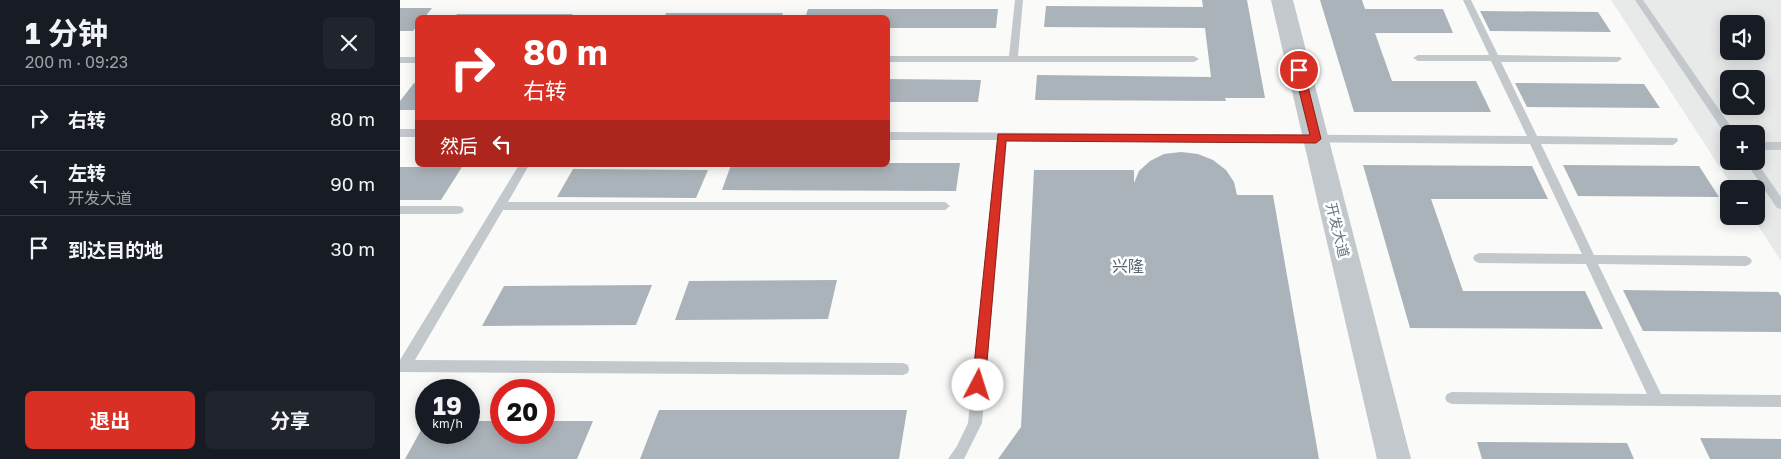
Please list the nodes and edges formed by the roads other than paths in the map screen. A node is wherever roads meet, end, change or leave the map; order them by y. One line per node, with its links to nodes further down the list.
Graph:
1 (1019, 0): 8 (lane)
2 (1282, 0): 18 (street, 开发大道)
3 (1467, 0): 6 (lane)
4 (1638, 0): 13 (lane)
5 (1418, 58): 6 (lane)
6 (1494, 58): 10 (lane); 19 (lane)
7 (890, 59): 8 (lane)
8 (1013, 59): 9 (lane)
9 (1194, 59)
10 (1617, 59)
11 (400, 60): 12 (lane)
12 (415, 60)
13 (1725, 125)
14 (400, 133): 15 (lane)
15 (415, 133)
16 (890, 136): 17 (lane)
17 (1002, 137): 18 (lane); 38 (lane)
18 (1316, 139): 19 (lane); 39 (street, 开发大道)
19 (1534, 140): 20 (lane); 31 (lane)
20 (1673, 141)
21 (1765, 146): 22 (lane)
22 (1781, 146)
23 (523, 167): 26 (lane)
24 (1756, 170): 25 (lane)
25 (1781, 205)
26 (499, 206): 27 (lane); 33 (lane)
27 (945, 206)
28 (400, 210): 29 (lane)
29 (458, 210)
30 (1479, 258): 31 (lane)
31 (1590, 260): 32 (lane); 36 (lane)
32 (1746, 261)
33 (402, 366): 34 (lane)
34 (902, 369)
35 (1452, 398): 36 (lane)
36 (1657, 400): 37 (lane)
37 (1781, 401)
38 (956, 459)
39 (1394, 459)

